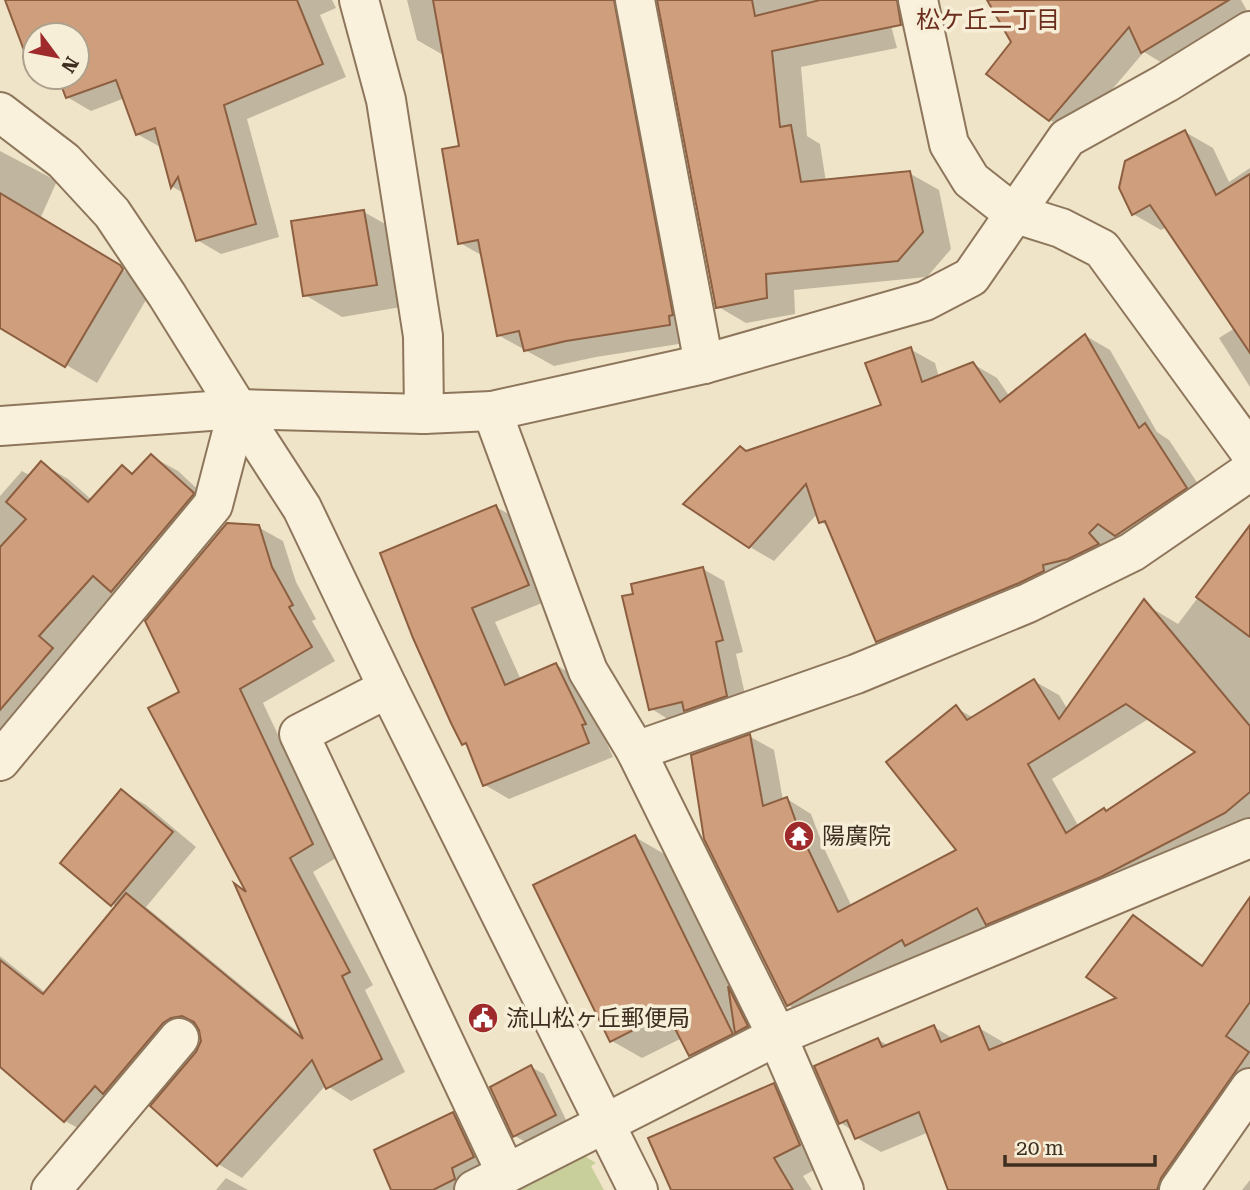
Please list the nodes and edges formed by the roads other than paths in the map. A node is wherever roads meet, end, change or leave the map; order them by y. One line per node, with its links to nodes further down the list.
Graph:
1 (359, 0): 10 (street)
2 (635, 0): 7 (street)
3 (918, 0): 6 (street)
4 (1250, 31): 6 (street)
5 (0, 112): 8 (street)
6 (1013, 213): 7 (street); 12 (street)
7 (704, 364): 9 (street)
8 (238, 409): 10 (street); 11 (street); 14 (street); 16 (street)
9 (492, 411): 10 (street); 15 (street)
10 (424, 414)
11 (0, 426)
12 (1250, 452)
13 (1250, 471): 15 (street)
14 (388, 688): 21 (street); 22 (street)
15 (636, 751): 18 (street)
16 (0, 761)
17 (1250, 838): 18 (street)
18 (777, 1036): 21 (street); 25 (street)
19 (179, 1038): 23 (street)
20 (1250, 1088): 26 (street)
21 (604, 1125): 22 (street); 24 (street)
22 (490, 1182)
23 (51, 1190)
24 (638, 1190)
25 (844, 1190)
26 (1180, 1190)

